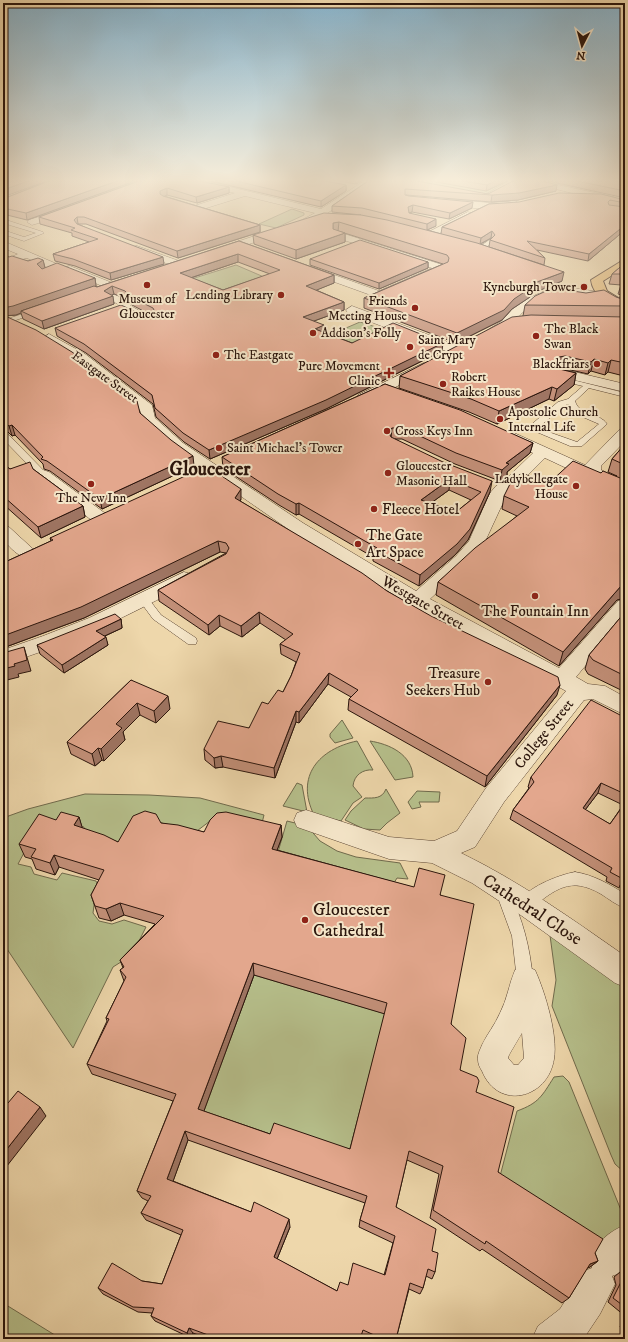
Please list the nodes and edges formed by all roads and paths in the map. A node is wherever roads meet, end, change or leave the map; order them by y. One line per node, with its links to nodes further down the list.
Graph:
1 (127, 244): 17 (street)
2 (239, 244): 9 (street); 12 (street)
3 (355, 244): 7 (street)
4 (365, 244): 15 (street)
5 (485, 244): 8 (lane)
6 (5, 246): 10 (street)
7 (346, 247)
8 (474, 248): 11 (street)
9 (255, 250)
10 (28, 254): 13 (street); 18 (street)
11 (495, 254)
12 (204, 255)
13 (11, 259)
14 (191, 260): 17 (street)
15 (310, 260)
16 (625, 262): 24 (main road)
17 (178, 264): 19 (street)
18 (53, 266): 20 (street); 23 (street)
19 (158, 270)
20 (42, 275)
21 (584, 279): 24 (street)
22 (124, 281): 23 (street)
23 (110, 286): 27 (street)
24 (600, 288): 25 (street); 28 (main road); 34 (street)
25 (619, 289)
26 (385, 297): 37 (street)
27 (124, 306): 30 (street); 32 (street)
28 (625, 307)
29 (40, 310): 31 (lane)
30 (109, 311)
31 (7, 320): 36 (street, Eastgate Street)
32 (149, 320)
33 (524, 322): 34 (street)
34 (507, 324): 37 (street)
35 (58, 329): 36 (street)
36 (36, 332): 50 (street, Eastgate Street)
37 (456, 350): 40 (street)
38 (562, 373): 39 (lane); 41 (street)
39 (588, 385): 43 (lane); 44 (lane)
40 (386, 387): 42 (street); 45 (street)
41 (625, 388)
42 (401, 394)
43 (625, 395)
44 (572, 401): 44 (lane)
45 (350, 404)
46 (493, 429): 49 (street)
47 (625, 432): 51 (street)
48 (3, 434): 52 (lane)
49 (543, 452): 51 (street); 56 (street)
50 (218, 463): 53 (street); 62 (street, Westgate Street)
51 (593, 471): 55 (street)
52 (43, 475): 57 (street)
53 (190, 476)
54 (483, 483): 56 (street)
55 (625, 488)
56 (499, 493): 62 (street)
57 (100, 519)
58 (3, 531): 59 (street)
59 (9, 562)
60 (199, 570): 61 (street)
61 (144, 600): 64 (lane); 65 (street)
62 (416, 601): 66 (street, Westgate Street)
63 (625, 605): 66 (street)
64 (192, 641)
65 (3, 656)
66 (562, 679): 67 (street, Westgate Street)
67 (584, 691): 68 (street, Westgate Street); 69 (street, College Street)
68 (625, 707)
69 (506, 781): 71 (street, Cathedral Close)
70 (306, 820): 71 (street, Cathedral Close)
71 (435, 852): 72 (street, Cathedral Close)
72 (480, 875): 74 (street, Cathedral Close); 76 (lane)
73 (625, 902): 74 (lane)
74 (525, 904): 75 (street, Cathedral Close)
75 (625, 973)
76 (525, 980)
77 (610, 1263): 78 (street)
78 (551, 1339)

